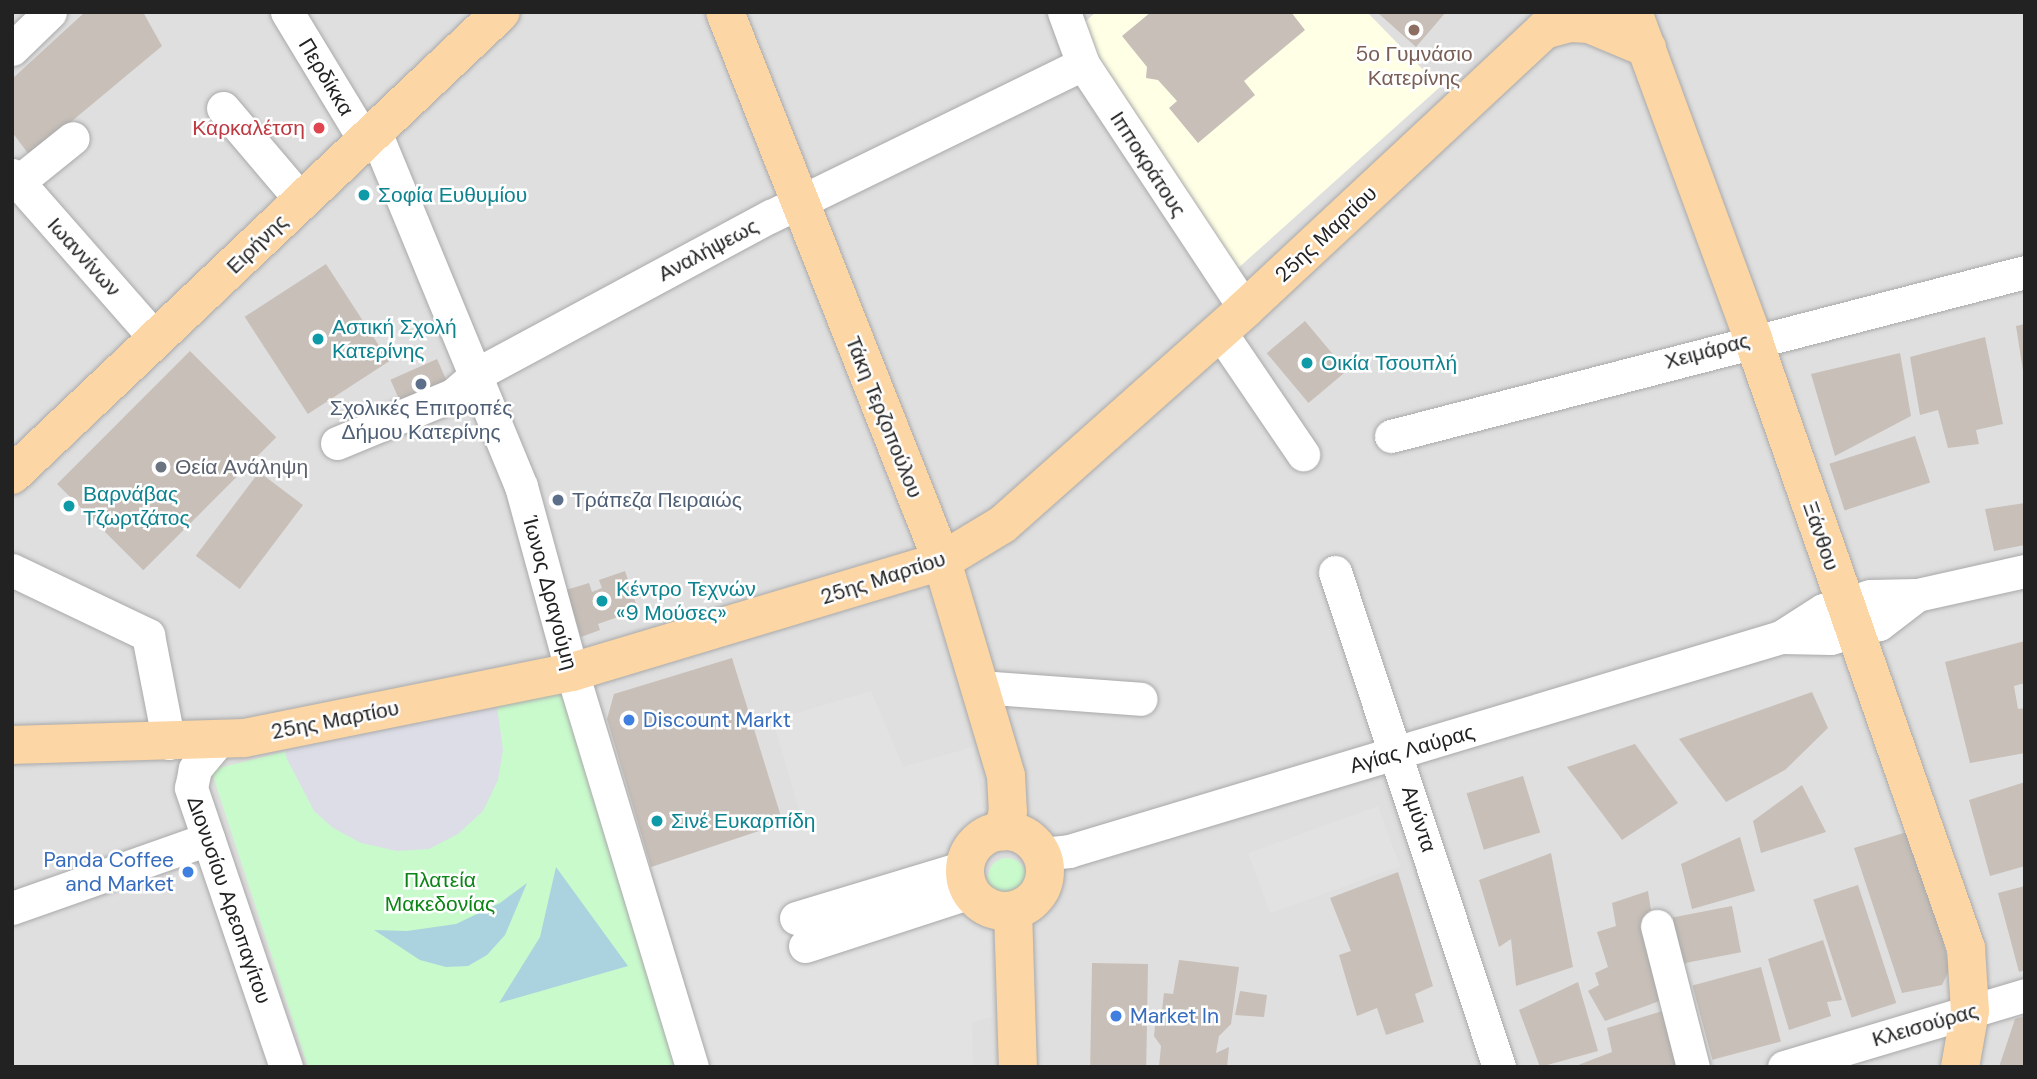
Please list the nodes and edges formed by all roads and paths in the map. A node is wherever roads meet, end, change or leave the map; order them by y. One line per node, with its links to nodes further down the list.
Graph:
1 (50, 12): 9 (street)
2 (287, 12): 12 (street, Περδίκκα)
3 (725, 12): 16 (main road, Τάκη Τερζοπούλου)
4 (1633, 12): 8 (main road, Ξάνθου)
5 (488, 17): 12 (main road, Ειρήνης)
6 (1074, 17): 10 (street, Ιπποκράτους)
7 (1554, 21): 8 (main road); 18 (main road, 25ης Μαρτίου)
8 (1647, 48): 20 (main road, Ξάνθου)
9 (12, 49)
10 (1083, 64): 16 (street, Αναλήψεως); 18 (street, Ιπποκράτους)
11 (223, 108): 15 (street)
12 (370, 136): 15 (main road, Ειρήνης); 21 (street, Ίωνος Δραγούμη)
13 (74, 138): 14 (street)
14 (15, 179): 19 (street, Ιωαννίνων)
15 (302, 201): 19 (main road, Ειρήνης)
16 (799, 204): 21 (street, Αναλήψεως); 26 (main road, Τάκη Τερζοπούλου)
17 (2025, 272): 20 (street, Χειμάρας)
18 (1233, 320): 24 (street); 26 (main road, 25ης Μαρτίου)
19 (156, 339): 25 (main road, Ειρήνης)
20 (1753, 339): 22 (street, Χειμάρας); 30 (main road, Ξάνθου)
21 (477, 374): 23 (street, Αναλήψεως); 31 (street, Ίωνος Δραγούμη)
22 (1391, 436)
23 (337, 443)
24 (1303, 454)
25 (12, 475)
26 (942, 561): 31 (main road, 25ης Μαρτίου); 32 (main road, Τάκη Τερζοπούλου)
27 (12, 570): 35 (street)
28 (2025, 571): 30 (street, Αγίας Λαύρας)
29 (1335, 572): 37 (street, Αμύντα)
30 (1850, 617): 37 (street, Αγίας Λαύρας); 47 (main road, Ξάνθου)
31 (572, 672): 34 (main road, 25ης Μαρτίου); 49 (street, Ίωνος Δραγούμη)
32 (979, 687): 33 (street); 38 (main road, Τάκη Τερζοπούλου)
33 (1141, 699)
34 (219, 740): 35 (main road, 25ης Μαρτίου); 39 (street, Διονυσίου Αρεοπαγίτου)
35 (169, 743): 36 (main road, 25ης Μαρτίου)
36 (12, 745)
37 (1397, 753): 40 (street, Αγίας Λαύρας); 51 (street, Αμύντα)
38 (1003, 831): 40 (main road); 41 (main road)
39 (208, 839): 42 (street); 48 (street, Διονυσίου Αρεοπαγίτου)
40 (1042, 854): 43 (main road)
41 (968, 880): 43 (main road); 45 (street)
42 (12, 908)
43 (1013, 911): 50 (main road)
44 (1657, 926): 52 (street)
45 (800, 932)
46 (2025, 995): 47 (street, Κλεισούρας)
47 (1970, 1012): 53 (street, Κλεισούρας); 54 (main road, Ξάνθου)
48 (286, 1067)
49 (692, 1067)
50 (1017, 1067)
51 (1499, 1067)
52 (1693, 1067)
53 (1784, 1067)
54 (1960, 1067)

